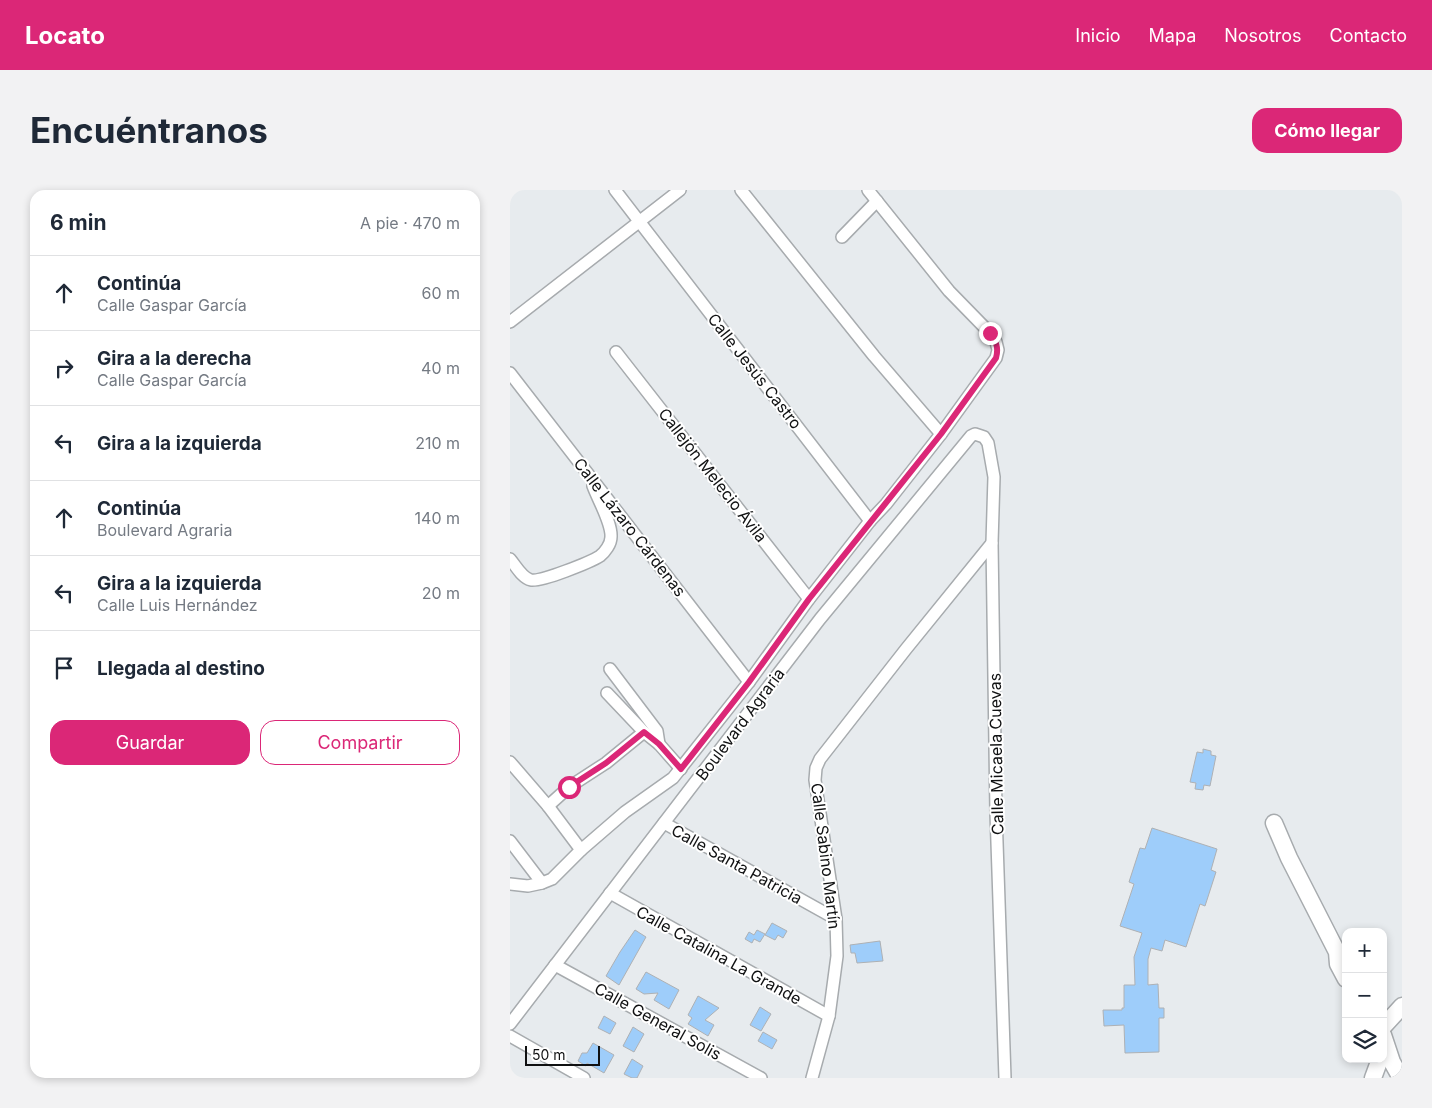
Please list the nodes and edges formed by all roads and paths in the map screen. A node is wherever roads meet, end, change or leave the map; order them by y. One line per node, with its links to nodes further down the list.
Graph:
1 (615, 190): 6 (street, Calle Jesús Castro)
2 (680, 190): 6 (street)
3 (742, 190): 11 (street)
4 (868, 190): 5 (street)
5 (878, 202): 7 (street); 11 (street)
6 (639, 222): 8 (street); 14 (street, Calle Jesús Castro)
7 (842, 237)
8 (510, 322)
9 (616, 352): 17 (street, Callejón Melecio Ávila)
10 (510, 373): 13 (street, Calle Lázaro Cárdenas)
11 (941, 434): 14 (street)
12 (979, 434): 15 (street, Calle Micaela Cuevas); 26 (street, Boulevard Agraria)
13 (586, 471): 16 (street); 19 (street, Calle Lázaro Cárdenas)
14 (870, 521): 17 (street)
15 (992, 543): 33 (street, Calle Sabino Martín); 45 (street, Calle Micaela Cuevas)
16 (510, 559)
17 (809, 599): 19 (street)
18 (610, 670): 22 (street)
19 (749, 682): 24 (street)
20 (607, 693): 21 (street)
21 (644, 732): 22 (street); 25 (street)
22 (659, 744): 24 (street)
23 (510, 762): 25 (street)
24 (681, 769): 29 (street)
25 (548, 806): 29 (street)
26 (664, 823): 32 (street, Boulevard Agraria); 33 (street, Calle Santa Patricia)
27 (1274, 823): 34 (street)
28 (510, 841): 30 (street)
29 (580, 850): 30 (street)
30 (542, 883): 31 (street)
31 (510, 884)
32 (610, 894): 35 (street, Boulevard Agraria); 38 (street, Calle Catalina La Grande)
33 (836, 919): 38 (street, Calle Sabino Martín)
34 (1341, 956): 36 (street)
35 (555, 965): 40 (street, Boulevard Agraria); 43 (street, Calle General Solis)
36 (1343, 973)
37 (1402, 1006): 39 (street)
38 (829, 1016): 44 (street, Calle Sabino Martín)
39 (1387, 1023)
40 (510, 1024)
41 (510, 1036): 42 (street)
42 (584, 1078)
43 (760, 1078)
44 (812, 1078)
45 (1005, 1078)

